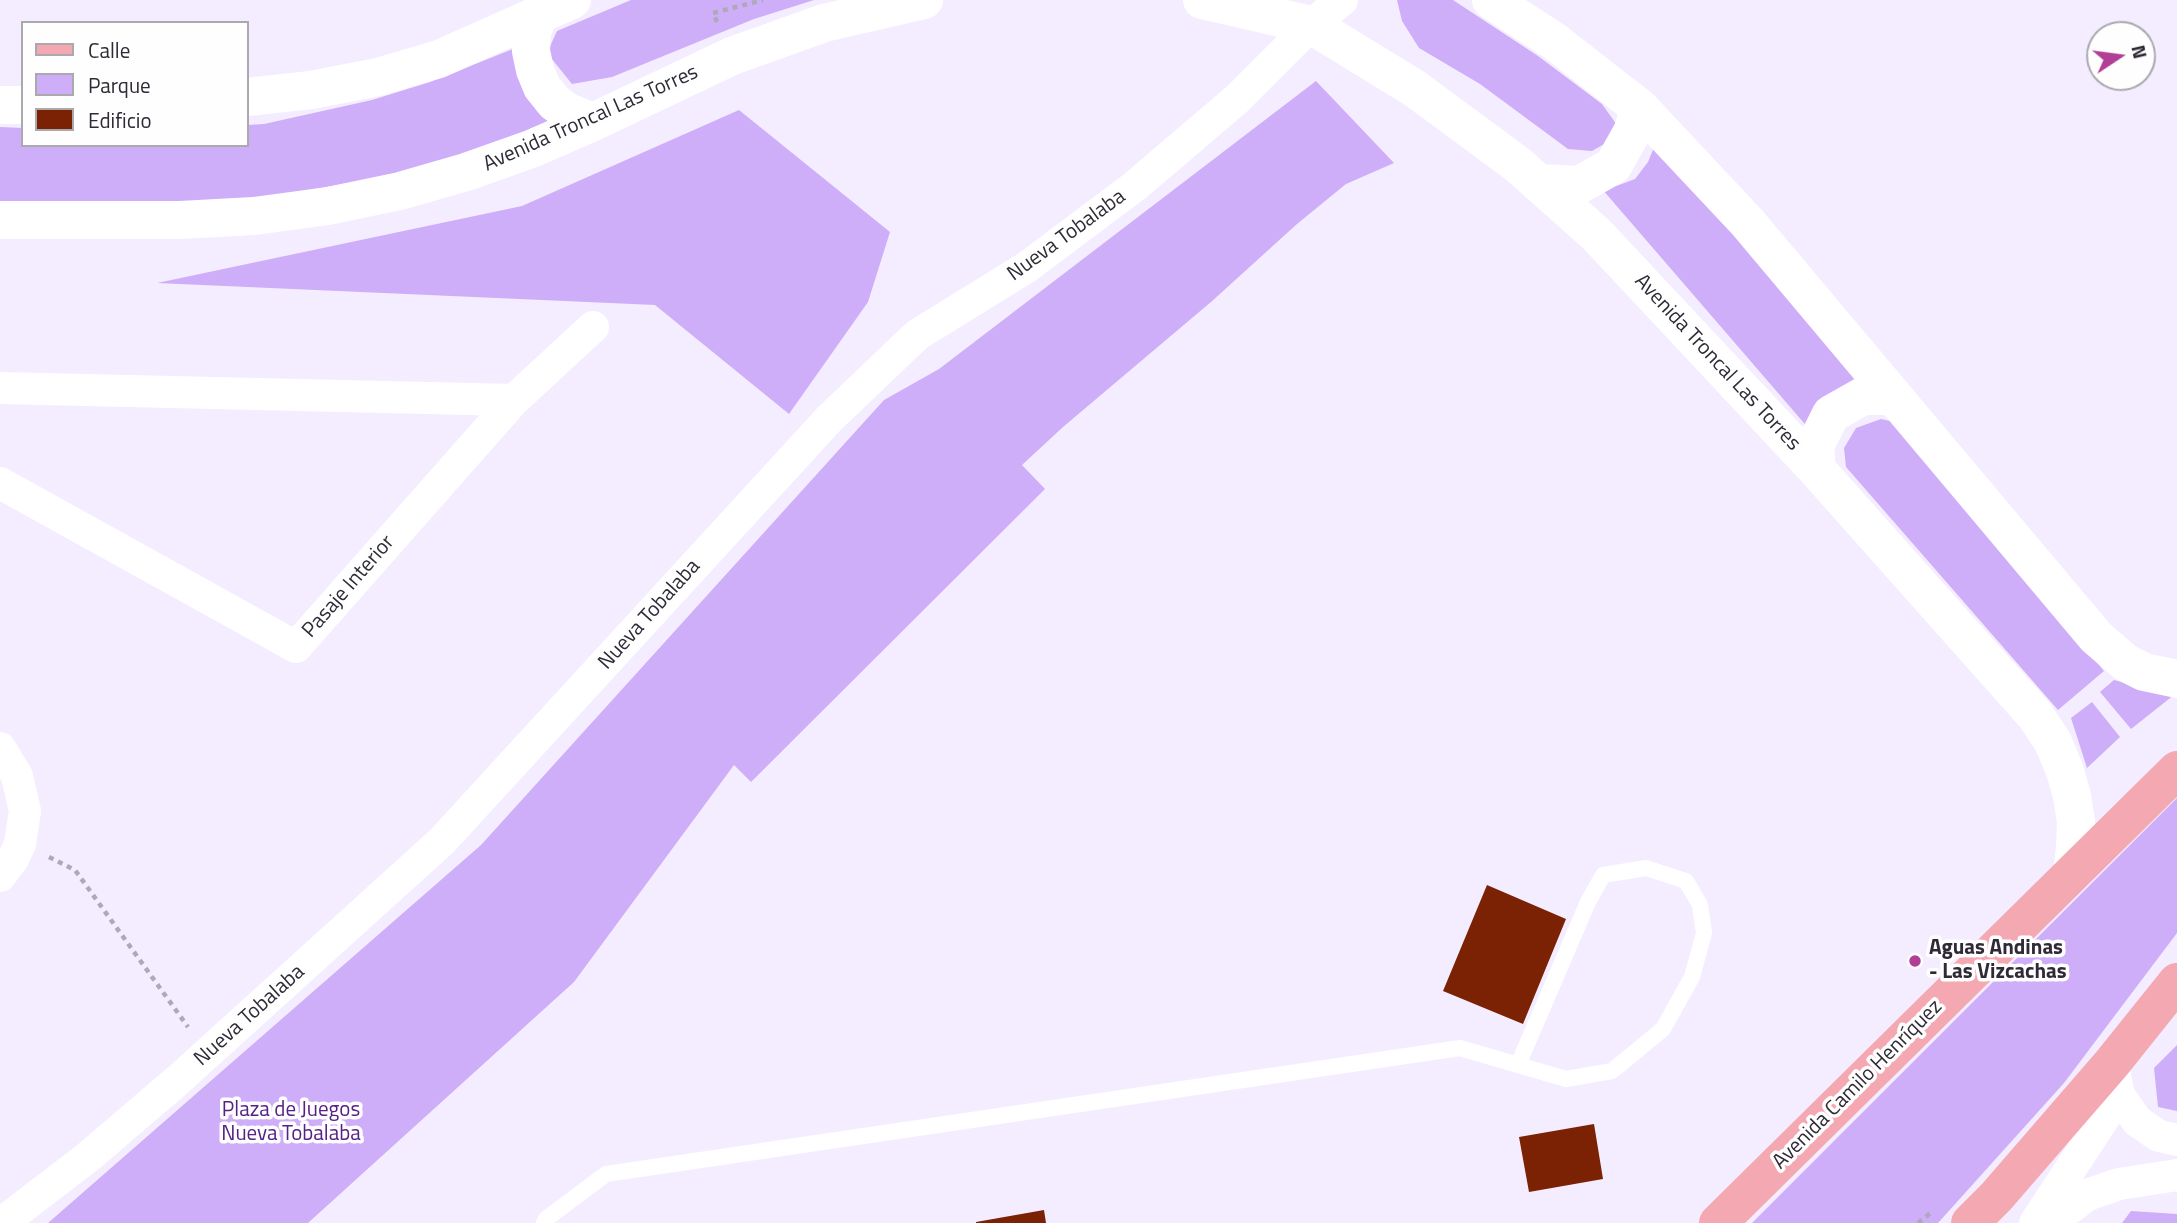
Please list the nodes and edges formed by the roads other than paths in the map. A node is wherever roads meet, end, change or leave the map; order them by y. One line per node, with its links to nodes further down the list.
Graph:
1 (924, 0): 11 (street, Avenida Troncal Las Torres)
2 (1202, 0): 6 (street, Avenida Troncal Las Torres)
3 (1342, 0): 6 (street, Nueva Tobalaba)
4 (1491, 0): 10 (street)
5 (555, 7): 7 (street); 11 (street)
6 (1311, 24): 12 (street, Avenida Troncal Las Torres); 30 (street, Nueva Tobalaba)
7 (248, 97)
8 (0, 105): 9 (street)
9 (21, 105)
10 (1640, 108): 12 (street); 16 (street)
11 (593, 122): 13 (street, Avenida Troncal Las Torres)
12 (1540, 183): 18 (street, Avenida Troncal Las Torres)
13 (0, 220)
14 (593, 327): 17 (street, Pasaje Interior)
15 (0, 388): 17 (street)
16 (1893, 397): 18 (street); 20 (street)
17 (514, 400): 19 (street, Pasaje Interior)
18 (1816, 470): 23 (street, Avenida Troncal Las Torres)
19 (0, 483)
20 (2177, 680)
21 (0, 748): 24 (street)
22 (2177, 770): 23 (main road, Avenida Camilo Henríquez)
23 (2072, 874): 32 (main road, Avenida Camilo Henríquez)
24 (0, 876)
25 (2177, 982): 27 (main road)
26 (1518, 1065): 26 (lane); 31 (lane)
27 (2116, 1079): 28 (street); 33 (main road); 34 (street)
28 (2177, 1140)
29 (2177, 1175): 35 (street)
30 (2, 1223)
31 (544, 1223)
32 (1717, 1223)
33 (1970, 1223)
34 (2035, 1223)
35 (2051, 1223)

